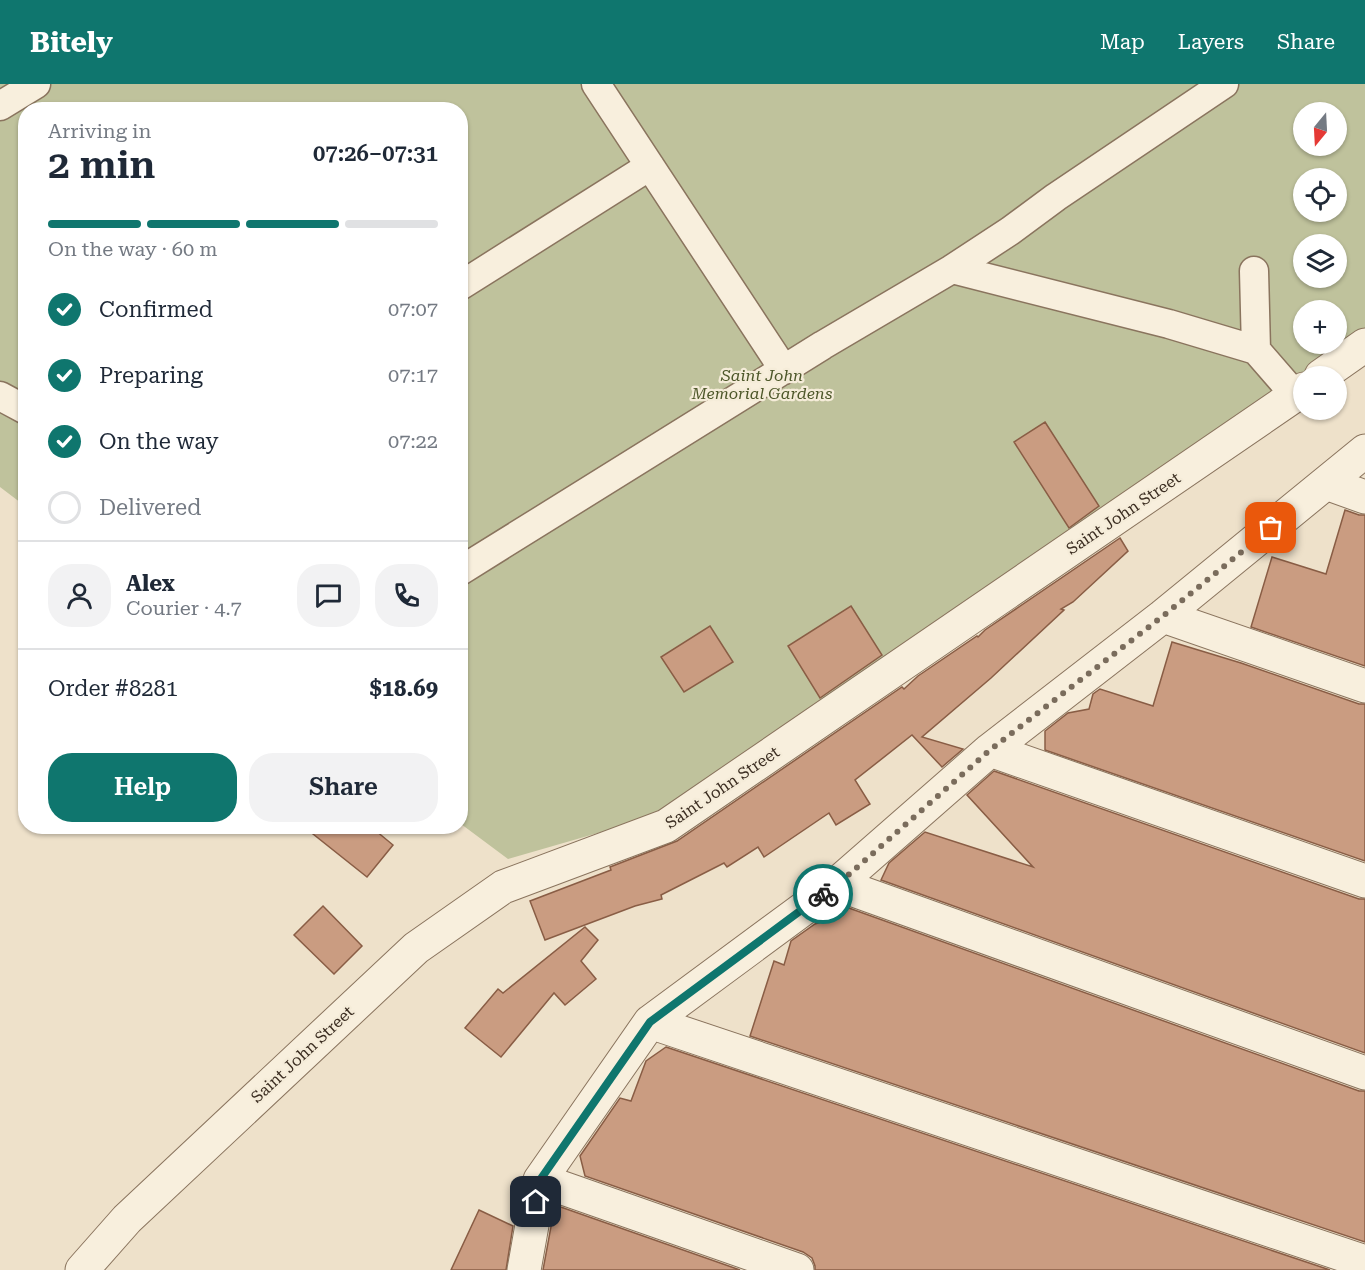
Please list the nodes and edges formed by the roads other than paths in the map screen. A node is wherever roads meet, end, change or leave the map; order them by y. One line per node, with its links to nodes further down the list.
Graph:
1 (36, 84): 4 (lane)
2 (596, 84): 5 (lane)
3 (1224, 84): 6 (lane)
4 (0, 106)
5 (650, 166): 8 (lane); 12 (lane)
6 (952, 269): 10 (lane); 12 (lane)
7 (1254, 271): 10 (lane)
8 (468, 281)
9 (1365, 345): 11 (street)
10 (1256, 350): 13 (lane)
11 (1335, 366)
12 (784, 370): 20 (lane)
13 (1293, 386)
14 (0, 396): 16 (lane)
15 (1293, 396): 30 (street, Saint John Street)
16 (18, 406)
17 (1365, 451): 18 (street)
18 (1326, 483): 19 (street); 21 (street)
19 (1365, 497)
20 (468, 566)
21 (1163, 616): 22 (street); 23 (street)
22 (1365, 686)
23 (990, 750): 24 (street); 25 (street)
24 (1365, 881)
25 (837, 885): 26 (street); 27 (street)
26 (650, 1022): 28 (street); 29 (street)
27 (1365, 1073)
28 (540, 1180): 31 (street); 32 (street)
29 (1365, 1262)
30 (82, 1270)
31 (524, 1270)
32 (797, 1270)

